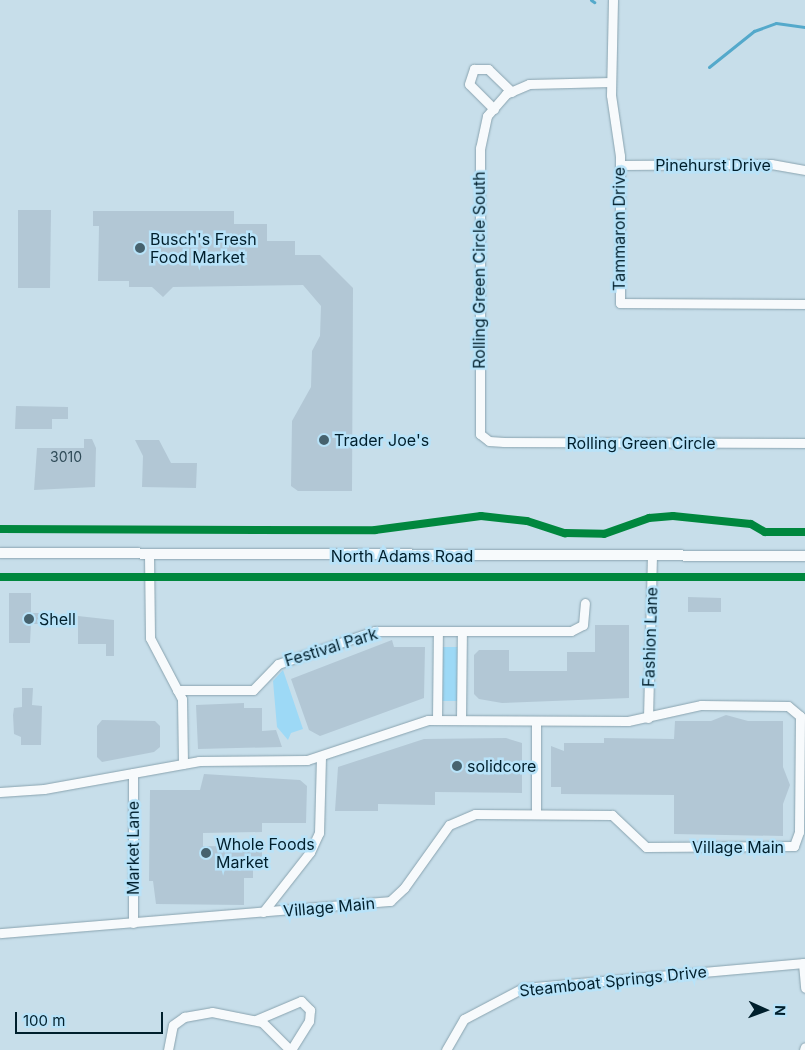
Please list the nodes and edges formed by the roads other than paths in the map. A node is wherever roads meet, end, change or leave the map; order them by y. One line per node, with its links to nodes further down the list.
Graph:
1 (613, 0): 2 (street, Tammaron Drive)
2 (611, 82): 3 (street, Rolling Green Circle South); 5 (street, Tammaron Drive)
3 (512, 92): 4 (street, Rolling Green Circle South); 4 (street)
4 (494, 109): 8 (street, Rolling Green Circle South)
5 (620, 165): 6 (street, Pinehurst Drive); 7 (street, Tammaron Drive)
6 (805, 170)
7 (805, 304)
8 (480, 434): 9 (street, Rolling Green Circle)
9 (805, 443)
10 (0, 553): 11 (street, North Adams Road)
11 (149, 555): 12 (street, North Adams Road); 17 (street)
12 (652, 556): 13 (street, North Adams Road); 18 (street, Fashion Lane)
13 (805, 556)
14 (585, 603): 16 (street, Festival Park)
15 (438, 631): 16 (street, Festival Park); 17 (street, Festival Park); 19 (street)
16 (462, 631): 20 (street)
17 (177, 690): 23 (street)
18 (648, 718): 21 (street, Village Main); 26 (street, Village Main)
19 (437, 720): 20 (street, Village Main); 22 (street, Village Main)
20 (461, 720): 21 (street, Village Main)
21 (536, 721): 26 (street)
22 (321, 756): 23 (street, Village Main); 27 (street)
23 (183, 764): 24 (street, Village Main)
24 (133, 773): 25 (street, Village Main); 28 (street, Market Lane)
25 (0, 792)
26 (536, 814): 27 (street, Village Main)
27 (263, 912): 28 (street, Village Main)
28 (133, 923): 29 (street, Village Main)
29 (0, 934)
30 (804, 963): 31 (street); 35 (street, Steamboat Springs Drive)
31 (805, 988)
32 (256, 1020): 33 (street); 34 (street); 34 (street)
33 (168, 1050)
34 (291, 1050)
35 (446, 1050)

